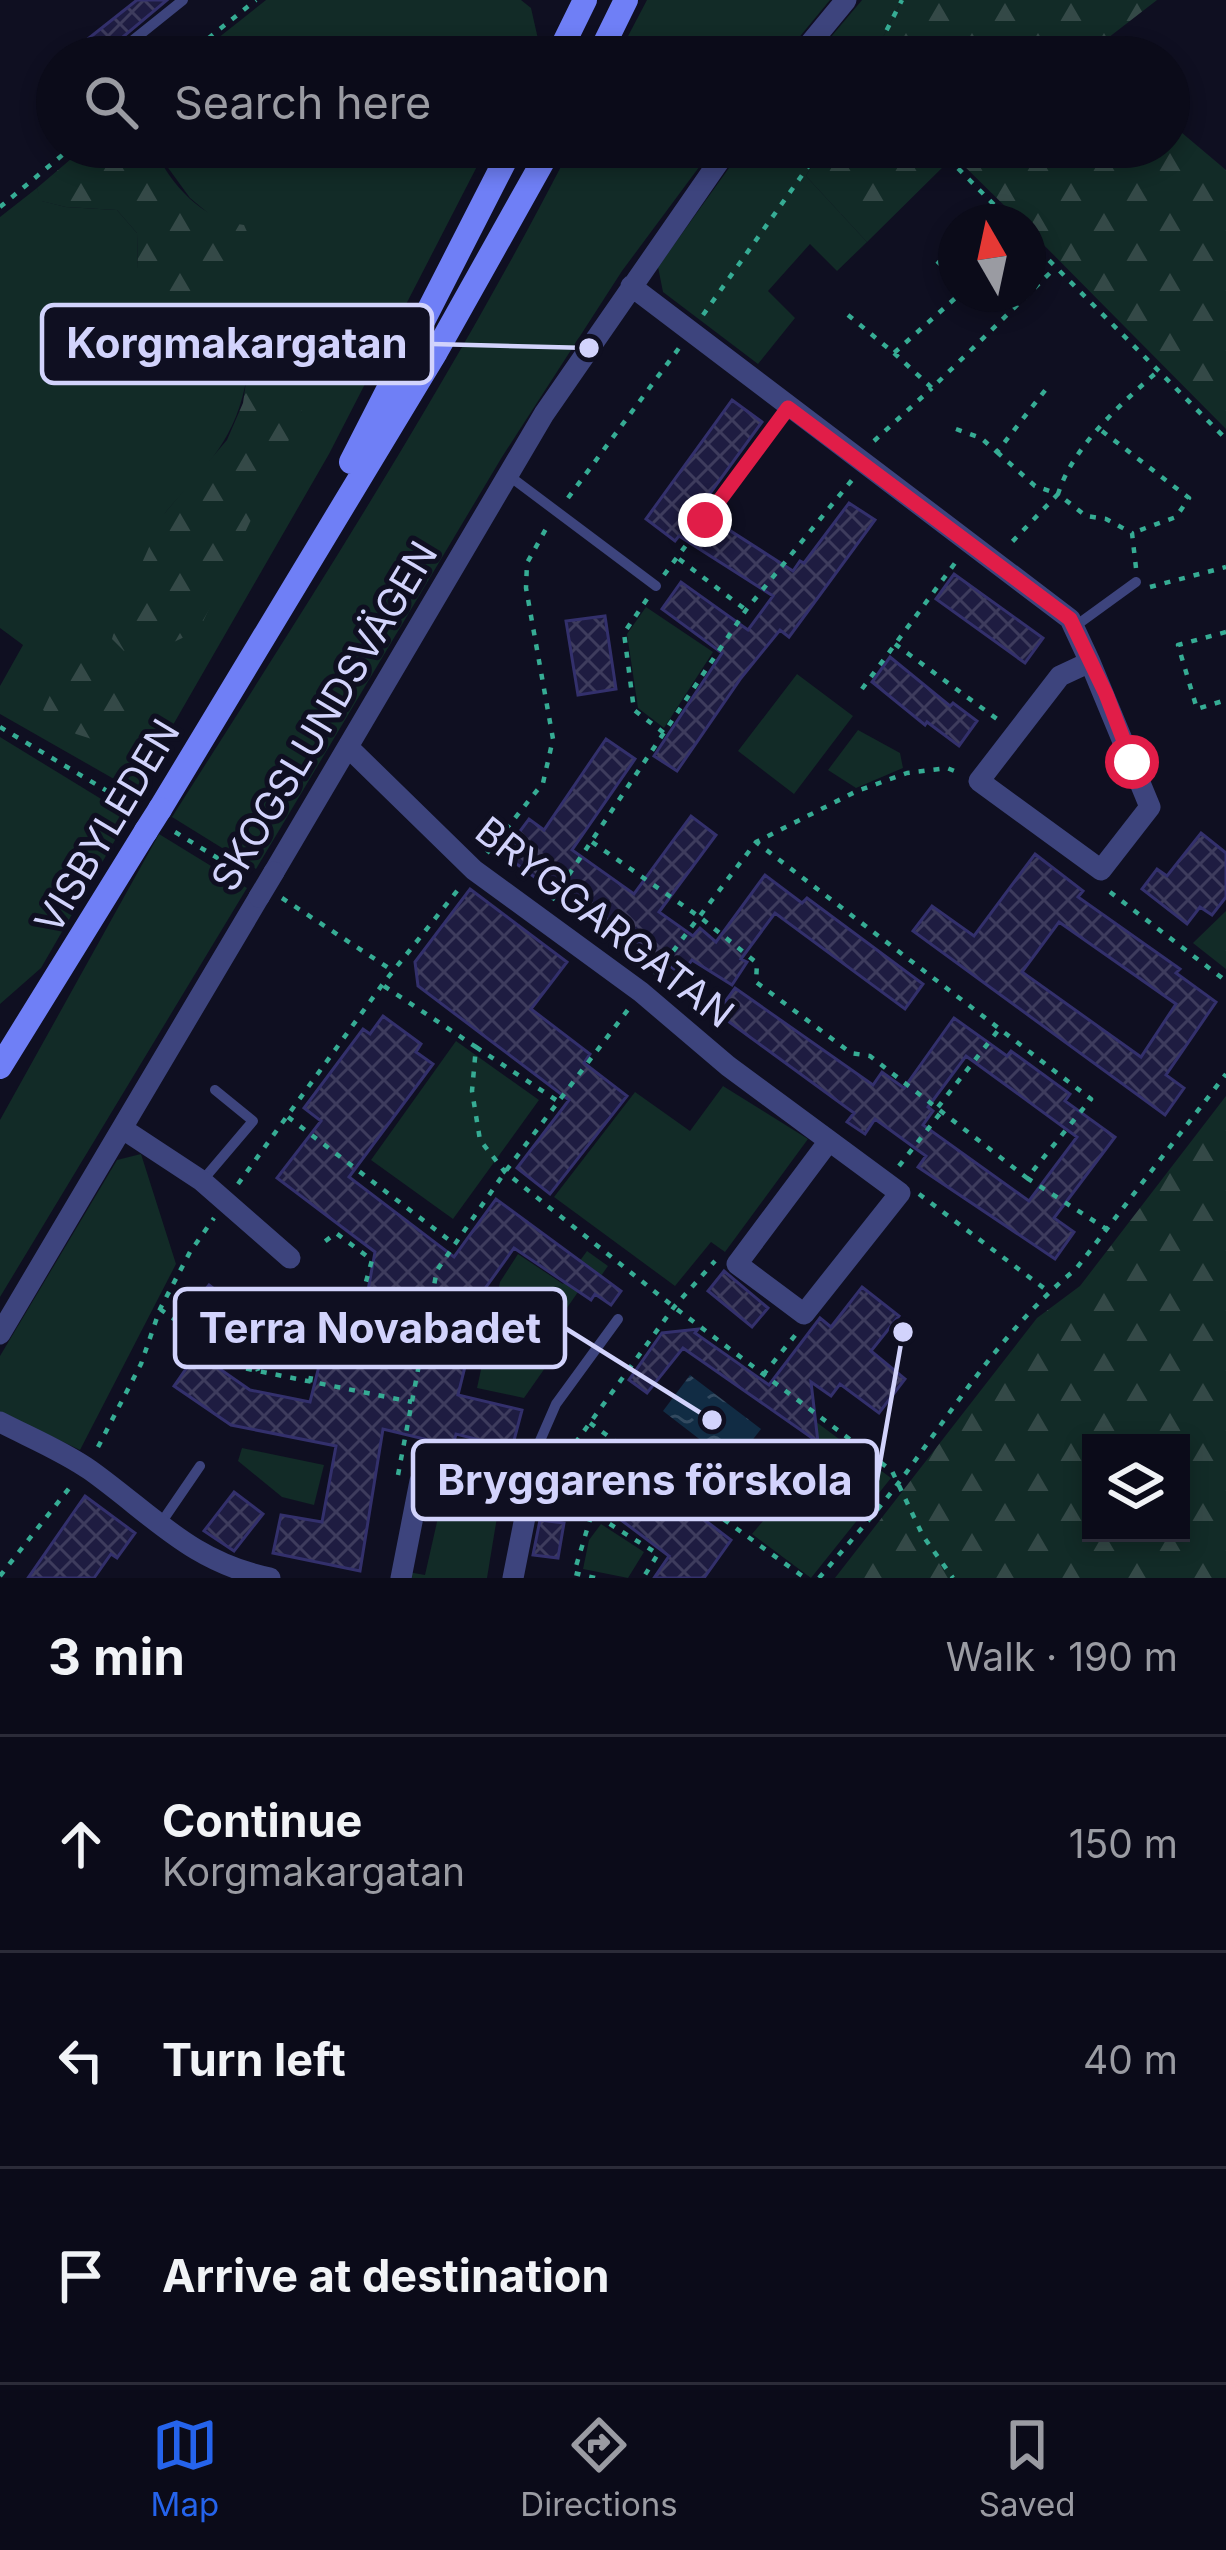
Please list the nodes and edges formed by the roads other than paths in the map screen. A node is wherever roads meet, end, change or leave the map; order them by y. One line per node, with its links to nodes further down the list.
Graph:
1 (183, 0): 5 (lane)
2 (846, 0): 7 (street)
3 (582, 1): 4 (street); 6 (main road)
4 (621, 10)
5 (138, 36)
6 (566, 36)
7 (816, 36)
8 (501, 168): 15 (main road, VISBYLEDEN)
9 (539, 168): 15 (main road, VISBYLEDEN)
10 (714, 168): 11 (street, SKOGSLUNDSVÄGEN)
11 (631, 286): 12 (street, SKOGSLUNDSVÄGEN); 16 (street)
12 (508, 475): 14 (lane); 18 (street, SKOGSLUNDSVÄGEN)
13 (1136, 581): 16 (lane)
14 (656, 586)
15 (271, 620): 19 (main road, VISBYLEDEN)
16 (1074, 627): 17 (street)
17 (1090, 662): 17 (street)
18 (348, 747): 21 (street, SKOGSLUNDSVÄGEN); 22 (street, BRYGGARGATAN)
19 (0, 1067)
20 (215, 1090): 23 (lane)
21 (123, 1129): 23 (street); 26 (street, SKOGSLUNDSVÄGEN)
22 (830, 1141): 22 (street, BRYGGARGATAN)
23 (202, 1181): 24 (street)
24 (290, 1258)
25 (618, 1318): 29 (lane)
26 (0, 1334)
27 (0, 1422): 30 (street)
28 (200, 1466): 30 (lane)
29 (522, 1482): 32 (street); 33 (street)
30 (160, 1524): 31 (street)
31 (270, 1578)
32 (401, 1578)
33 (513, 1578)

